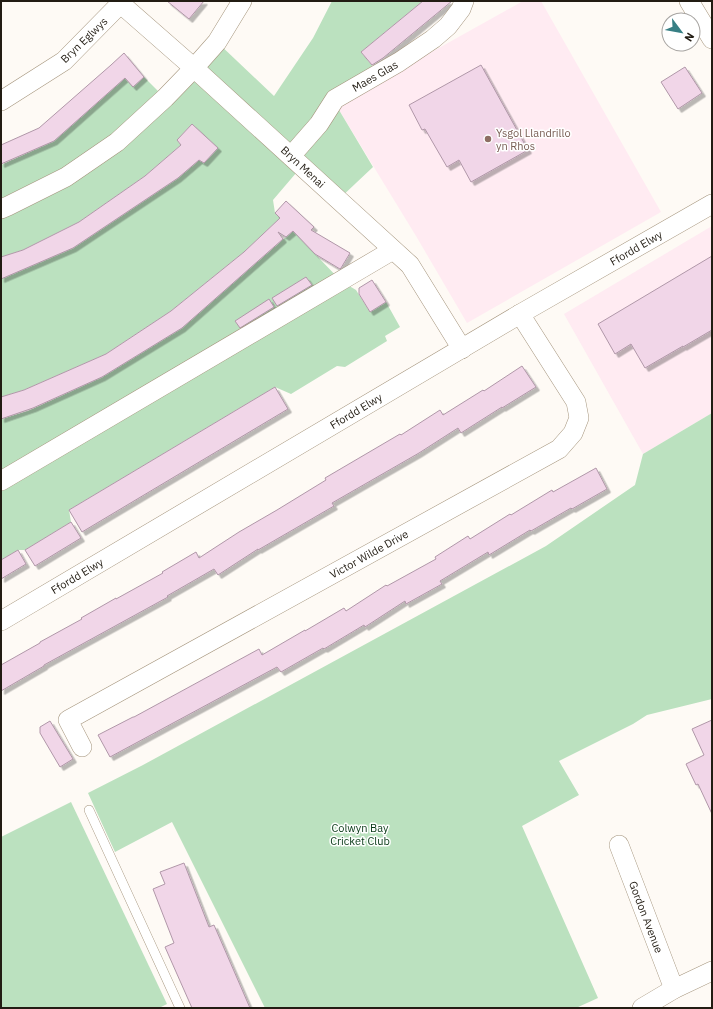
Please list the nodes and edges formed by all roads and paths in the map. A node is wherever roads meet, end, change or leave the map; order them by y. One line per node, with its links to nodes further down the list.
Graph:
1 (242, 1): 6 (street)
2 (464, 1): 8 (street, Maes Glas)
3 (689, 1): 5 (street)
4 (122, 2): 6 (street, Bryn Menai); 7 (street, Bryn Eglwys)
5 (712, 39)
6 (194, 68): 8 (street, Bryn Menai); 10 (street)
7 (1, 101)
8 (291, 156): 11 (street, Bryn Menai)
9 (712, 204): 12 (street, Ffordd Elwy)
10 (1, 209)
11 (393, 250): 13 (street, Bryn Menai); 14 (street)
12 (520, 314): 13 (street, Ffordd Elwy); 16 (street, Victor Wilde Drive)
13 (462, 349): 15 (street, Ffordd Elwy)
14 (1, 481)
15 (1, 620)
16 (82, 747)
17 (89, 810): 21 (lane)
18 (619, 845): 20 (street, Gordon Avenue)
19 (712, 971): 20 (street)
20 (674, 989): 22 (street)
21 (180, 1008)
22 (642, 1008)

